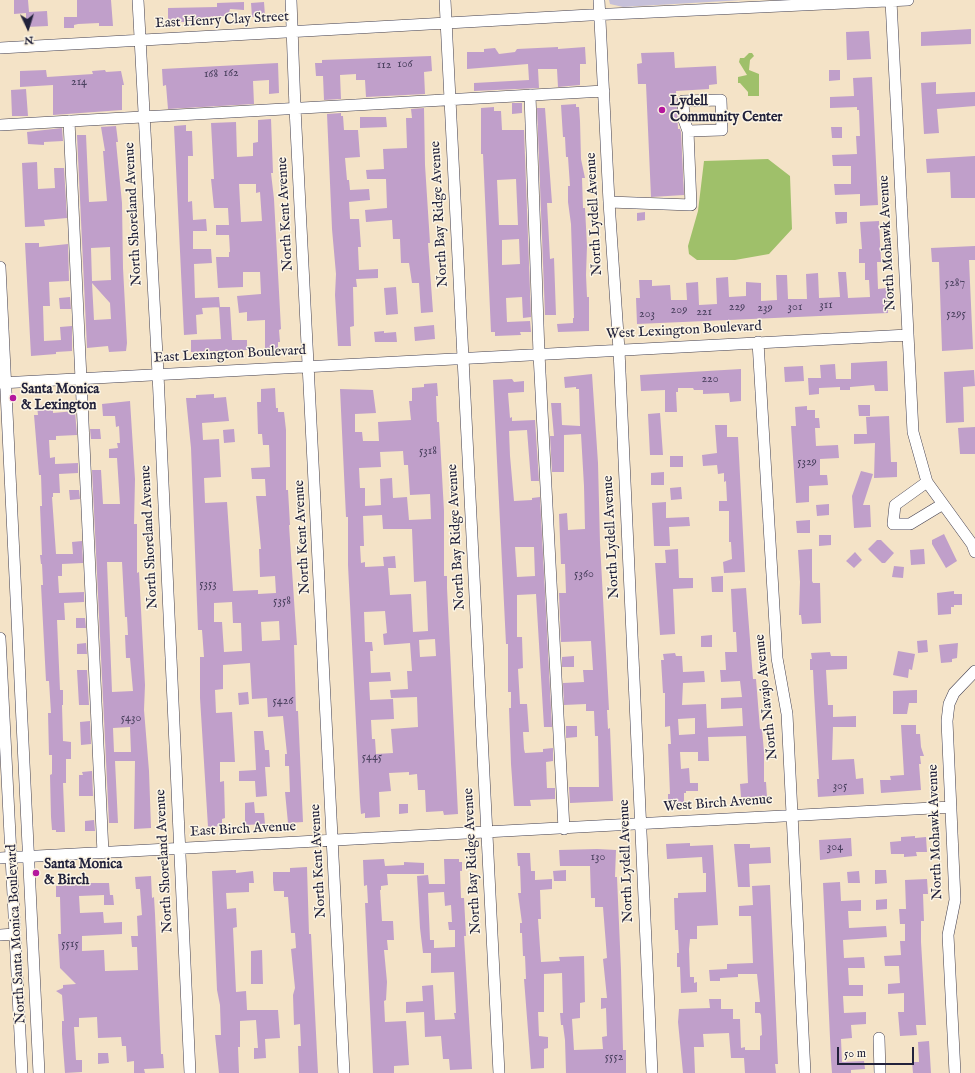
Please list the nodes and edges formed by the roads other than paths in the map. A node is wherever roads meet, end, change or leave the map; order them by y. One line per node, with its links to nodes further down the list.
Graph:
1 (138, 0): 10 (street, North Shoreland Avenue)
2 (291, 0): 9 (street, North Kent Avenue)
3 (445, 0): 8 (street, North Bay Ridge Avenue)
4 (599, 0): 7 (street, North Lydell Avenue)
5 (908, 0): 6 (street, East Henry Clay Street)
6 (891, 1): 7 (street, East Henry Clay Street); 22 (street, North Mohawk Avenue)
7 (600, 14): 8 (street, East Henry Clay Street); 12 (street, North Lydell Avenue)
8 (446, 24): 9 (street, East Henry Clay Street); 14 (street, North Bay Ridge Avenue)
9 (293, 32): 10 (street, East Henry Clay Street); 15 (street, North Kent Avenue)
10 (140, 41): 11 (street, East Henry Clay Street); 16 (street, North Shoreland Avenue)
11 (0, 48)
12 (604, 91): 13 (street); 20 (street, North Lydell Avenue)
13 (530, 95): 14 (street); 25 (street)
14 (449, 100): 15 (street); 26 (street, North Bay Ridge Avenue)
15 (295, 108): 16 (street); 27 (street, North Kent Avenue)
16 (144, 117): 17 (street); 28 (street, North Shoreland Avenue)
17 (69, 121): 18 (street); 29 (street)
18 (0, 125)
19 (688, 131): 20 (street)
20 (609, 202): 24 (street, North Lydell Avenue)
21 (0, 267): 30 (street, North Santa Monica Boulevard)
22 (908, 335): 23 (street, West Lexington Boulevard); 31 (street, North Mohawk Avenue)
23 (758, 342): 24 (street, West Lexington Boulevard); 38 (street, North Navajo Avenue)
24 (619, 350): 25 (street, West Lexington Boulevard); 39 (street, North Lydell Avenue)
25 (539, 354): 26 (street, West Lexington Boulevard); 40 (street)
26 (462, 358): 27 (street, East Lexington Boulevard); 41 (street, North Bay Ridge Avenue)
27 (309, 366): 28 (street, East Lexington Boulevard); 42 (street, North Kent Avenue)
28 (158, 374): 29 (street, East Lexington Boulevard); 43 (street, North Shoreland Avenue)
29 (80, 379): 30 (street, East Lexington Boulevard); 44 (street)
30 (3, 383): 45 (street, North Santa Monica Boulevard)
31 (927, 482): 32 (street, North Mohawk Avenue); 32 (street)
32 (943, 504): 33 (street, North Mohawk Avenue)
33 (975, 552)
34 (0, 638): 36 (street, North Santa Monica Boulevard)
35 (975, 671): 37 (street, North Mohawk Avenue)
36 (3, 781): 46 (street, North Santa Monica Boulevard)
37 (951, 807): 38 (street, West Birch Avenue); 58 (street, North Mohawk Avenue)
38 (791, 814): 39 (street, West Birch Avenue); 56 (street, North Navajo Avenue)
39 (641, 824): 40 (street, West Birch Avenue); 55 (street, North Lydell Avenue)
40 (564, 829): 41 (street, West Birch Avenue)
41 (487, 833): 42 (street, East Birch Avenue); 54 (street, North Bay Ridge Avenue)
42 (334, 841): 43 (street, East Birch Avenue); 53 (street, North Kent Avenue)
43 (179, 848): 44 (street, East Birch Avenue); 52 (street, North Shoreland Avenue)
44 (103, 853): 45 (street, East Birch Avenue)
45 (28, 856): 46 (street, East Birch Avenue); 51 (street, North Santa Monica Boulevard)
46 (6, 858): 47 (street, North Santa Monica Boulevard)
47 (15, 934): 48 (street); 50 (street, North Santa Monica Boulevard)
48 (0, 935)
49 (879, 1038): 57 (street)
50 (22, 1073)
51 (39, 1073)
52 (190, 1073)
53 (344, 1073)
54 (499, 1073)
55 (652, 1073)
56 (805, 1073)
57 (880, 1073)
58 (955, 1073)

